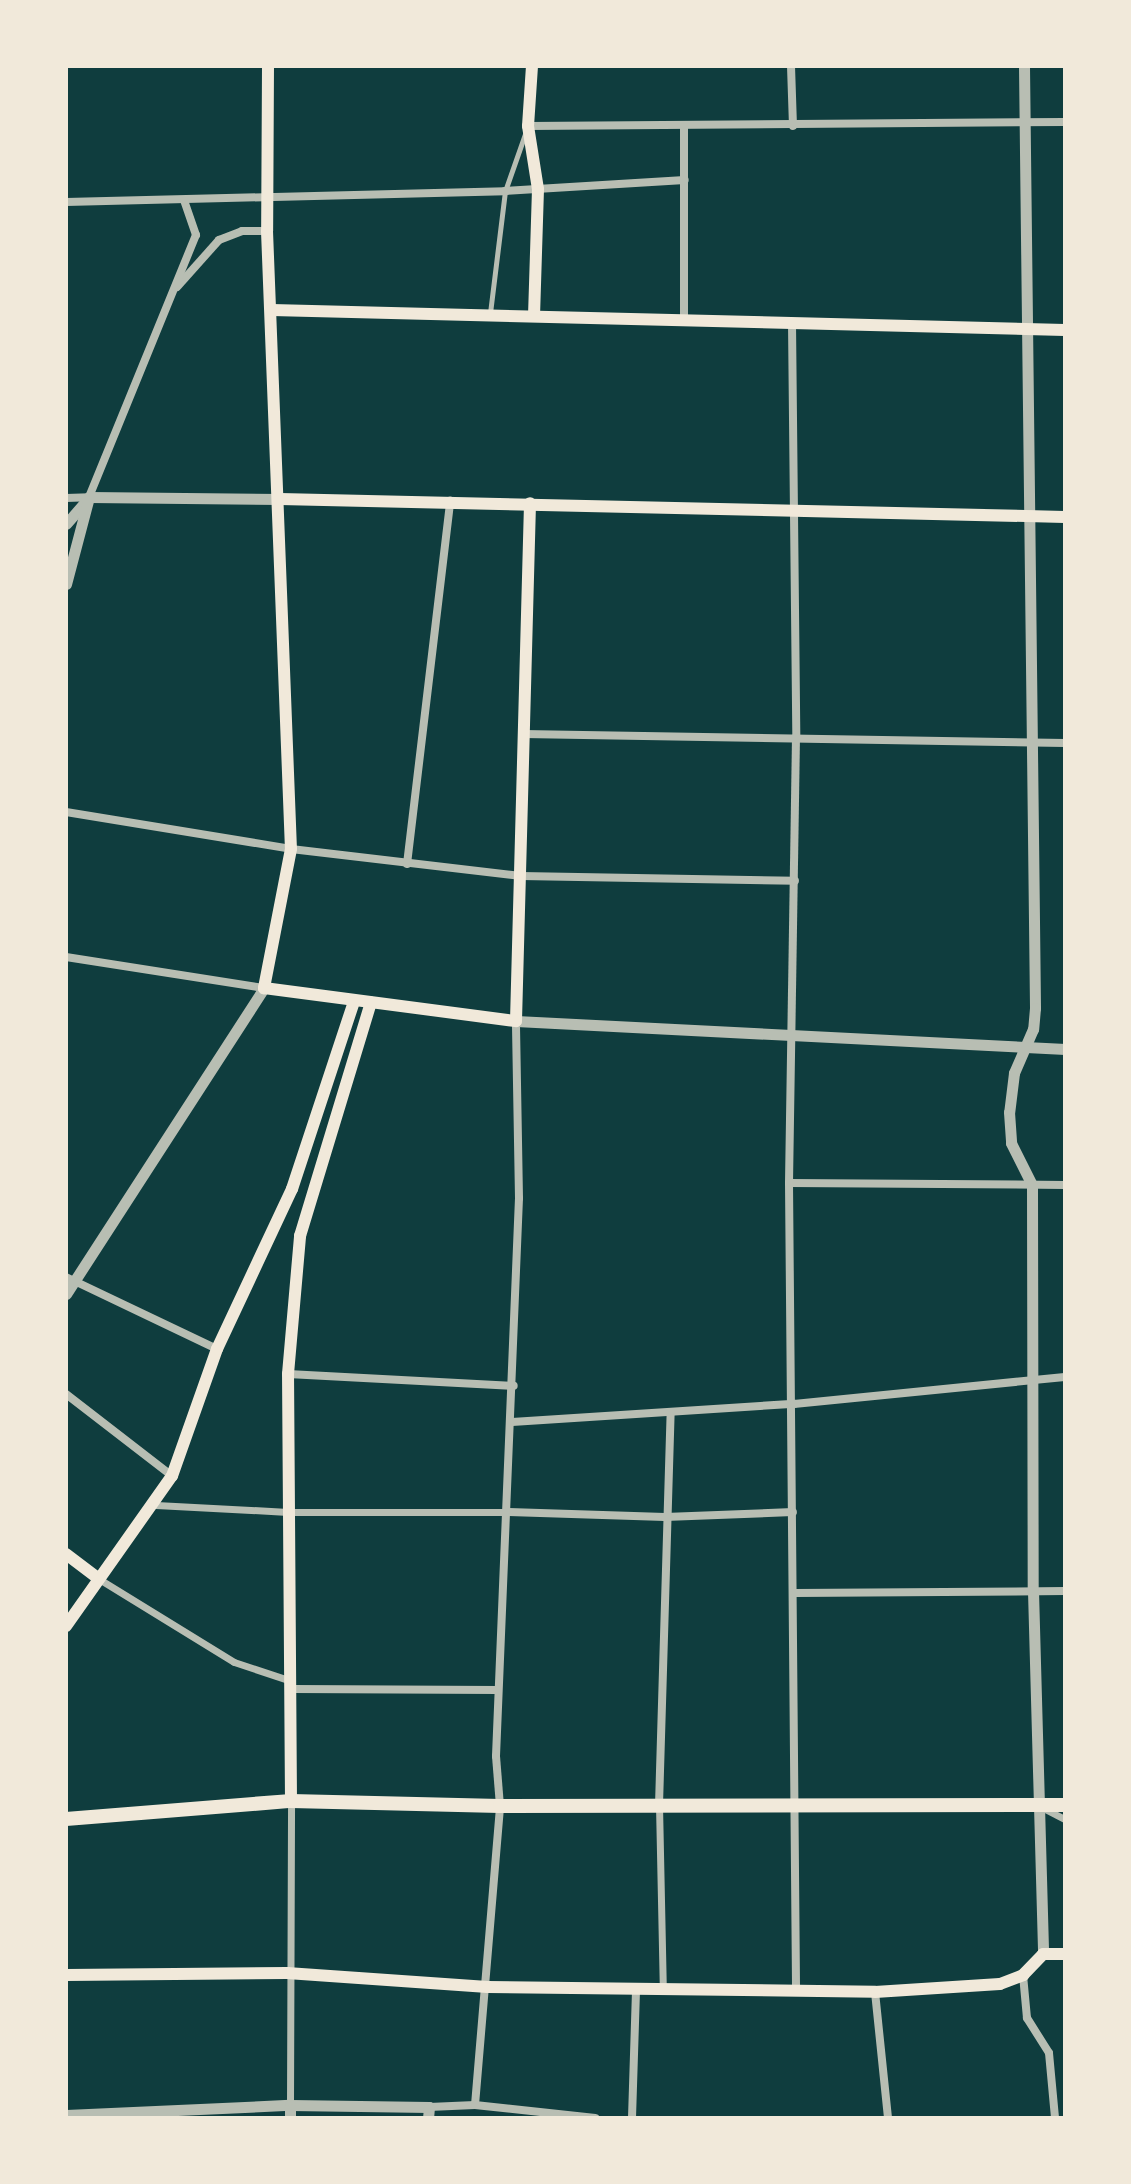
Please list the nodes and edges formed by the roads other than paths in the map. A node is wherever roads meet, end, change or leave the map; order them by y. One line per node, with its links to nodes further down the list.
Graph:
1 (268, 66): 13 (main road)
2 (532, 66): 7 (main road)
3 (791, 66): 8 (street)
4 (1024, 66): 6 (street)
5 (1065, 122): 6 (street)
6 (1025, 123): 8 (street); 24 (street)
7 (528, 126): 9 (street); 11 (main road); 12 (lane)
8 (793, 126): 9 (street)
9 (684, 127): 10 (street)
10 (685, 180): 11 (street); 21 (street)
11 (538, 189): 12 (street); 20 (main road)
12 (505, 191): 13 (street); 19 (lane)
13 (268, 197): 14 (street); 16 (main road)
14 (184, 201): 15 (street); 17 (street)
15 (66, 202)
16 (267, 231): 17 (street); 18 (main road)
17 (171, 293): 25 (street)
18 (272, 310): 19 (main road); 27 (main road)
19 (490, 313): 20 (main road)
20 (534, 314): 21 (main road)
21 (684, 319): 22 (main road)
22 (792, 323): 24 (main road); 30 (street)
23 (1065, 330): 24 (main road)
24 (1028, 331): 31 (street)
25 (89, 497): 26 (street); 27 (street); 33 (street); 34 (street)
26 (66, 498)
27 (280, 499): 28 (main road); 41 (main road)
28 (450, 501): 29 (main road); 42 (street)
29 (530, 503): 30 (main road); 36 (main road)
30 (795, 513): 31 (main road); 37 (street)
31 (1028, 516): 32 (main road); 38 (street)
32 (1065, 517)
33 (66, 524)
34 (70, 563): 35 (street)
35 (66, 584)
36 (523, 734): 37 (street); 43 (main road)
37 (796, 737): 38 (street); 44 (street)
38 (1029, 743): 39 (street); 51 (street)
39 (1065, 743)
40 (66, 812): 41 (street)
41 (291, 849): 42 (street); 46 (main road)
42 (407, 864): 43 (street)
43 (521, 876): 44 (street); 49 (main road)
44 (795, 881): 50 (street)
45 (66, 957): 46 (street)
46 (264, 988): 47 (main road); 56 (street)
47 (354, 1001): 48 (main road); 58 (main road)
48 (371, 1003): 49 (main road); 59 (main road)
49 (516, 1021): 50 (street); 62 (street)
50 (794, 1034): 51 (street); 53 (street)
51 (1024, 1049): 52 (street); 54 (street)
52 (1065, 1049)
53 (789, 1183): 54 (street); 64 (street)
54 (1032, 1185): 55 (street); 61 (street)
55 (1065, 1185)
56 (70, 1279): 57 (street); 58 (street)
57 (66, 1294)
58 (217, 1349): 67 (main road)
59 (288, 1374): 62 (street); 69 (main road)
60 (1065, 1377): 61 (street)
61 (1031, 1380): 64 (street); 75 (street)
62 (514, 1386): 66 (street)
63 (66, 1394): 67 (street)
64 (794, 1404): 65 (street); 71 (street)
65 (671, 1412): 66 (street); 72 (street)
66 (512, 1422): 70 (street)
67 (172, 1476): 68 (main road)
68 (156, 1505): 69 (street); 74 (main road)
69 (288, 1512): 70 (street); 79 (main road)
70 (509, 1512): 72 (street); 80 (street)
71 (793, 1512): 72 (street); 77 (street)
72 (665, 1517): 82 (street)
73 (66, 1554): 74 (main road)
74 (99, 1579): 78 (main road); 79 (street)
75 (1033, 1591): 76 (street); 77 (street); 83 (street)
76 (1065, 1591)
77 (795, 1593): 86 (street)
78 (66, 1626)
79 (293, 1685): 80 (street); 81 (main road)
80 (498, 1690): 85 (street)
81 (291, 1801): 85 (main road); 87 (main road); 91 (street)
82 (659, 1805): 85 (main road); 86 (main road); 98 (street)
83 (1037, 1805): 84 (main road); 86 (main road); 88 (street); 89 (street)
84 (1065, 1805)
85 (500, 1806): 94 (street)
86 (796, 1807): 96 (street)
87 (66, 1819)
88 (1065, 1819)
89 (1043, 1954): 90 (main road); 93 (main road)
90 (1065, 1954)
91 (287, 1973): 92 (main road); 94 (main road); 100 (street)
92 (66, 1975)
93 (1023, 1975): 97 (main road); 107 (street)
94 (488, 1987): 95 (main road); 99 (street)
95 (636, 1992): 98 (main road); 105 (street)
96 (796, 1992): 97 (main road); 98 (main road)
97 (875, 1992): 106 (street)
98 (663, 1993)
99 (475, 2105): 101 (street); 104 (street)
100 (290, 2112): 101 (street); 103 (street)
101 (428, 2113)
102 (66, 2115): 103 (street)
103 (118, 2117)
104 (595, 2118)
105 (632, 2118)
106 (888, 2118)
107 (1055, 2118)

